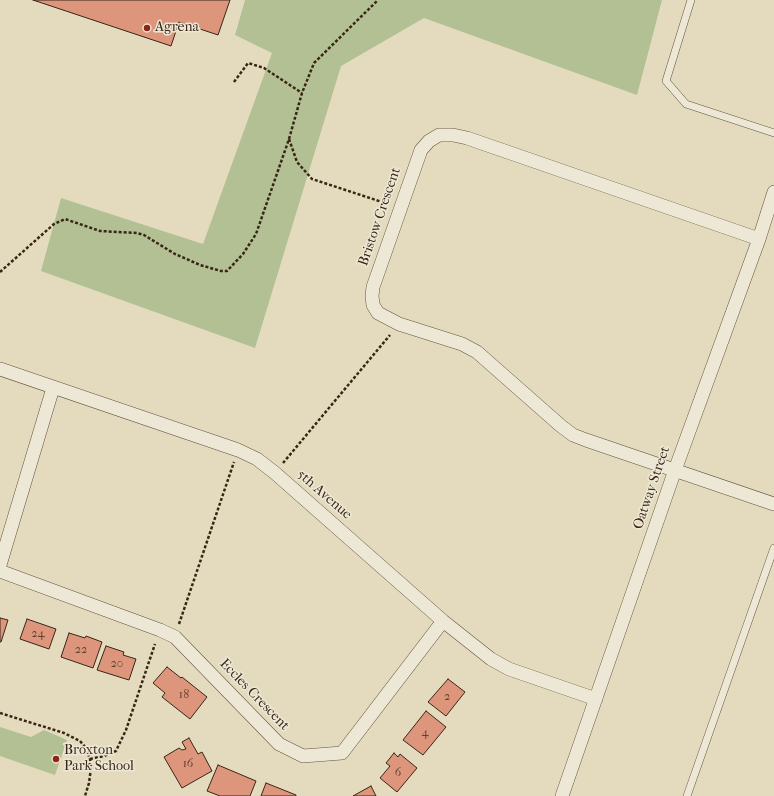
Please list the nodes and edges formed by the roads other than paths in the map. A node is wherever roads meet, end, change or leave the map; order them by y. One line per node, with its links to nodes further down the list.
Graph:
1 (691, 0): 2 (lane)
2 (774, 133)
3 (774, 192): 4 (street, Oatway Street)
4 (759, 239): 7 (street, Oatway Street); 7 (street, Bristow Crescent)
5 (0, 369): 6 (street, 5th Avenue)
6 (53, 388): 10 (street); 12 (street, 5th Avenue)
7 (675, 470): 8 (street, Bristow Crescent); 13 (street, Oatway Street)
8 (774, 504)
9 (774, 548): 15 (lane)
10 (0, 565)
11 (0, 571): 12 (street, Eccles Crescent)
12 (443, 621): 13 (street, 5th Avenue)
13 (596, 699): 14 (street, Oatway Street)
14 (562, 796)
15 (687, 796)

